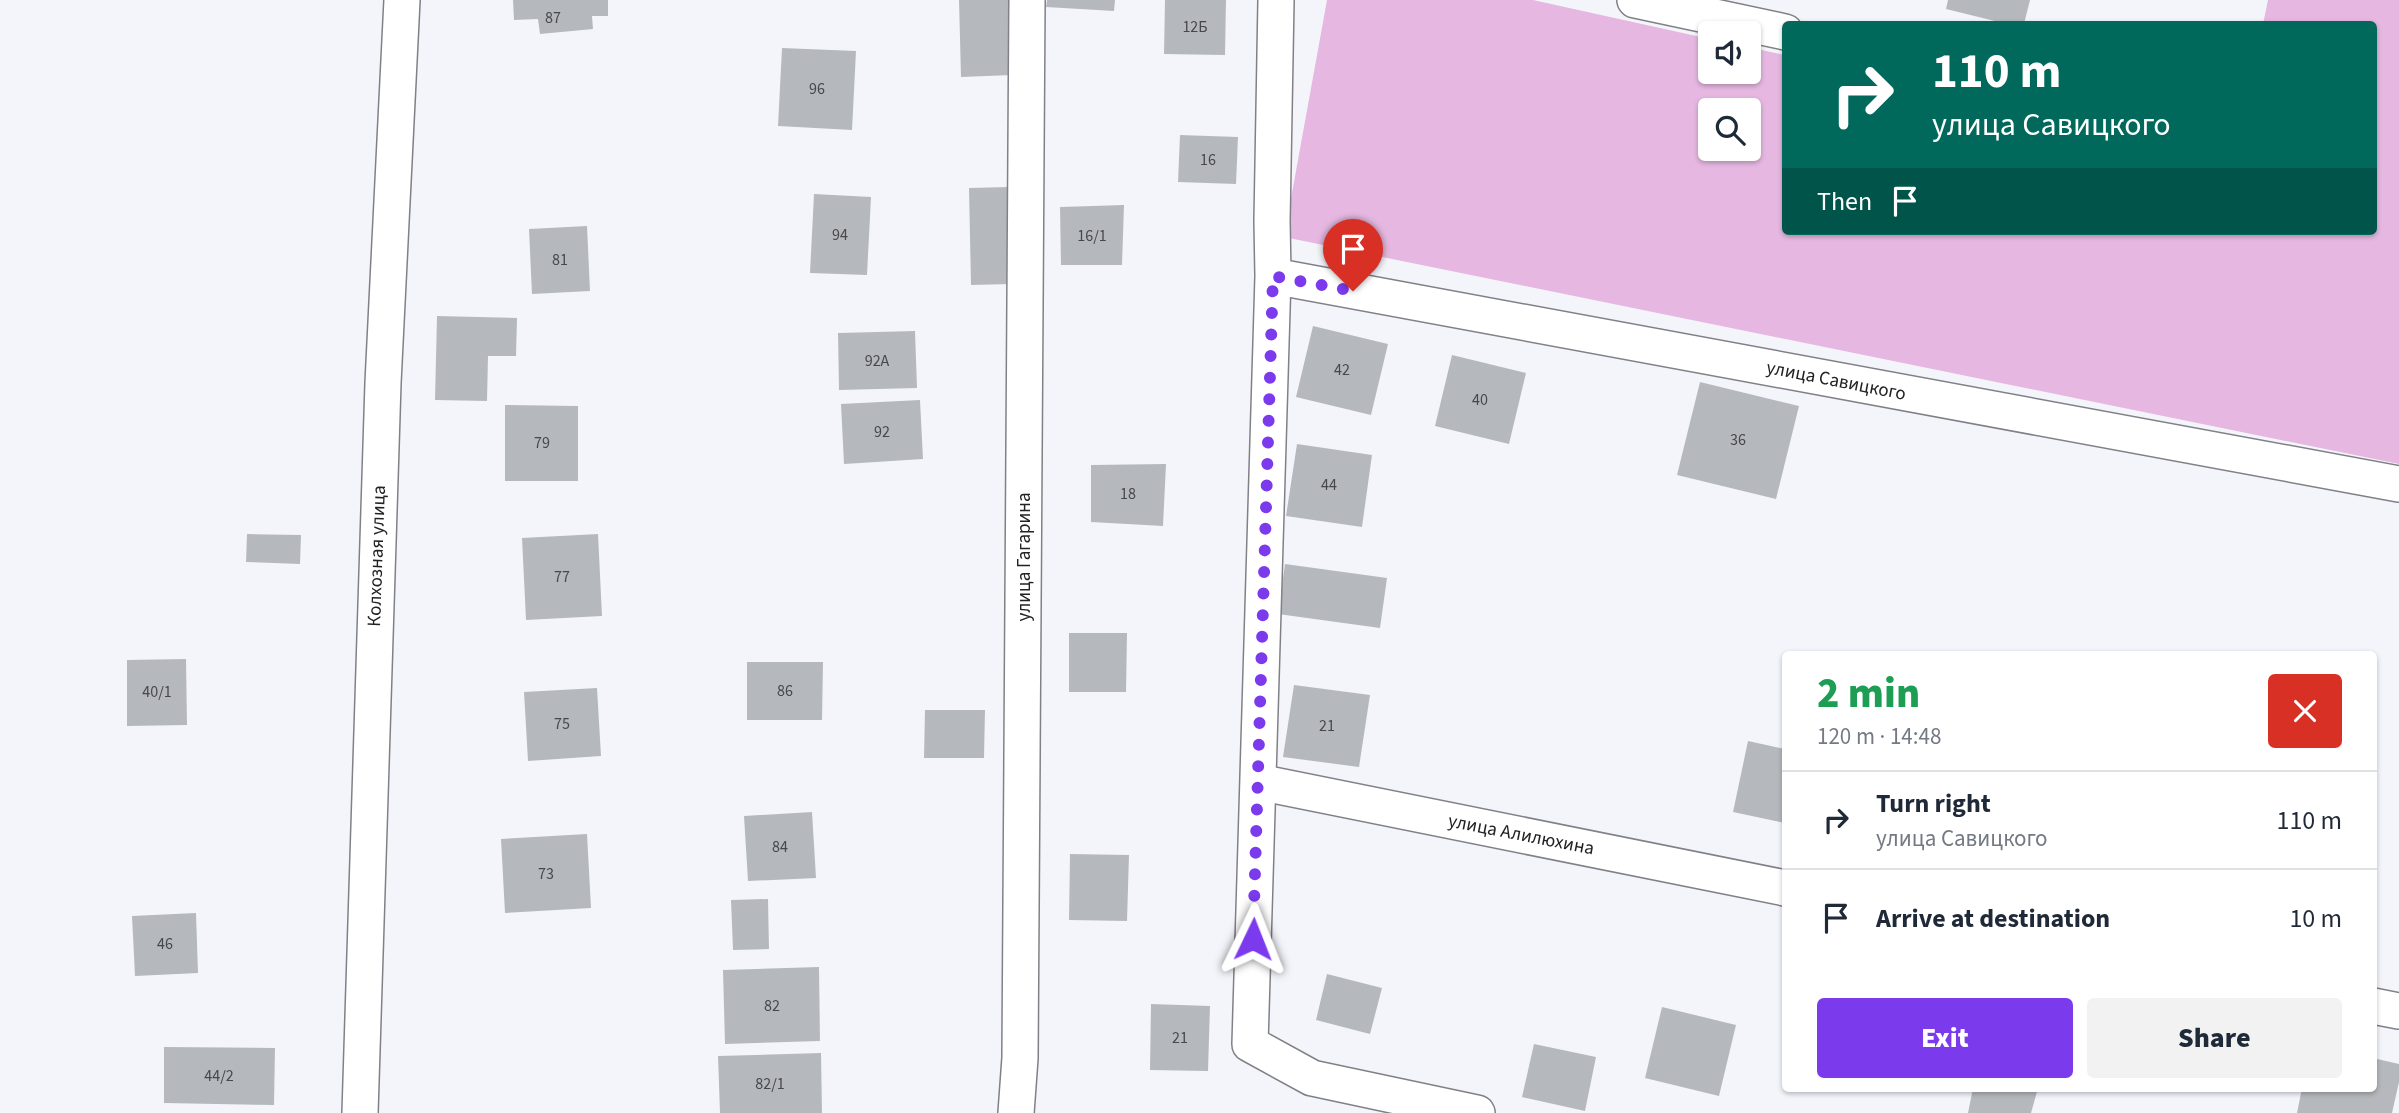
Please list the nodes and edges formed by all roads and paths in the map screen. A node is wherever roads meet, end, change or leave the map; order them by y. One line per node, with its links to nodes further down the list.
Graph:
1 (401, 0): 12 (street, Колхозная улица)
2 (1027, 0): 13 (street, улица Гагарина)
3 (1276, 0): 6 (street)
4 (1635, 0): 5 (street)
5 (1782, 31)
6 (1273, 276): 7 (street, улица Савицкого); 8 (street)
7 (2399, 484)
8 (1258, 782): 9 (street, улица Алилюхина); 14 (street)
9 (1782, 887)
10 (2377, 1007): 11 (street)
11 (2399, 1011)
12 (360, 1113)
13 (1016, 1113)
14 (1477, 1113)

